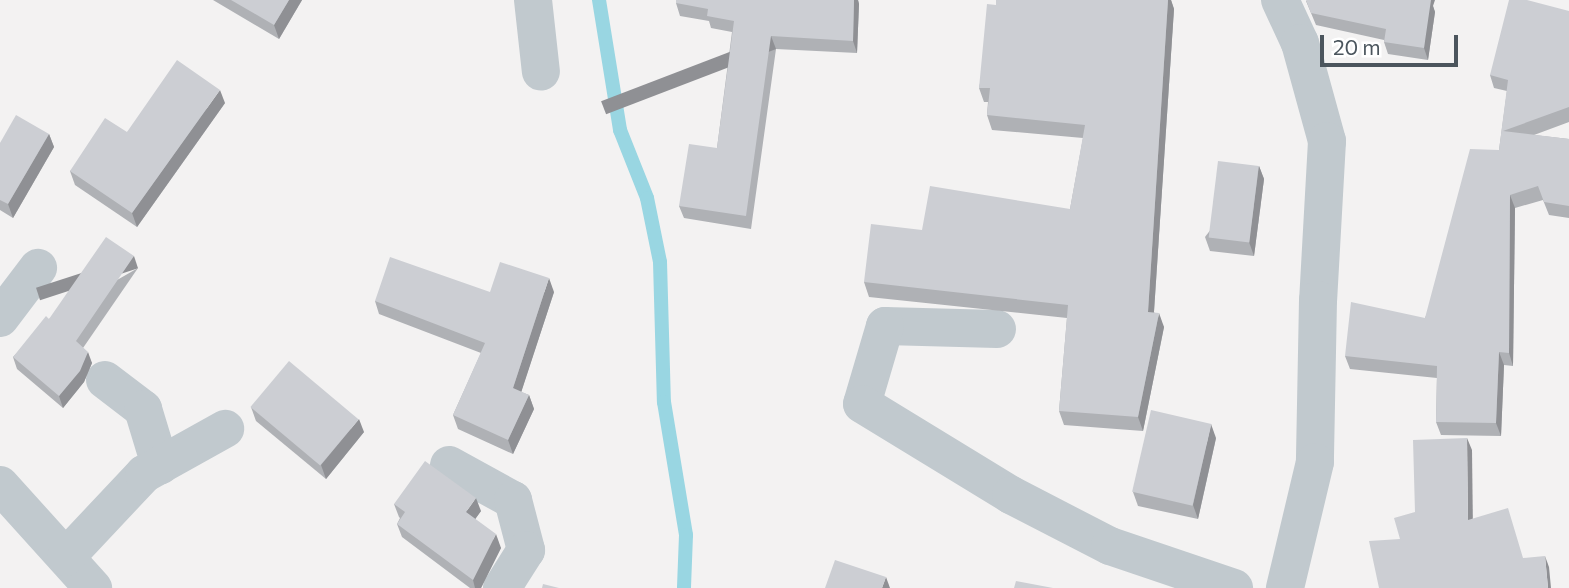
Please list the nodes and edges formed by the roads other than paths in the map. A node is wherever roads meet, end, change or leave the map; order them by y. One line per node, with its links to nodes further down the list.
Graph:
1 (533, 0): 3 (street)
2 (1280, 0): 16 (street)
3 (541, 72)
4 (38, 268): 5 (street)
5 (0, 318)
6 (997, 329): 15 (street)
7 (105, 380): 9 (street)
8 (225, 429): 9 (street)
9 (160, 465): 12 (street)
10 (449, 465): 14 (street)
11 (0, 485): 12 (street)
12 (66, 557): 13 (street)
13 (93, 588)
14 (502, 588)
15 (1234, 588)
16 (1285, 588)

